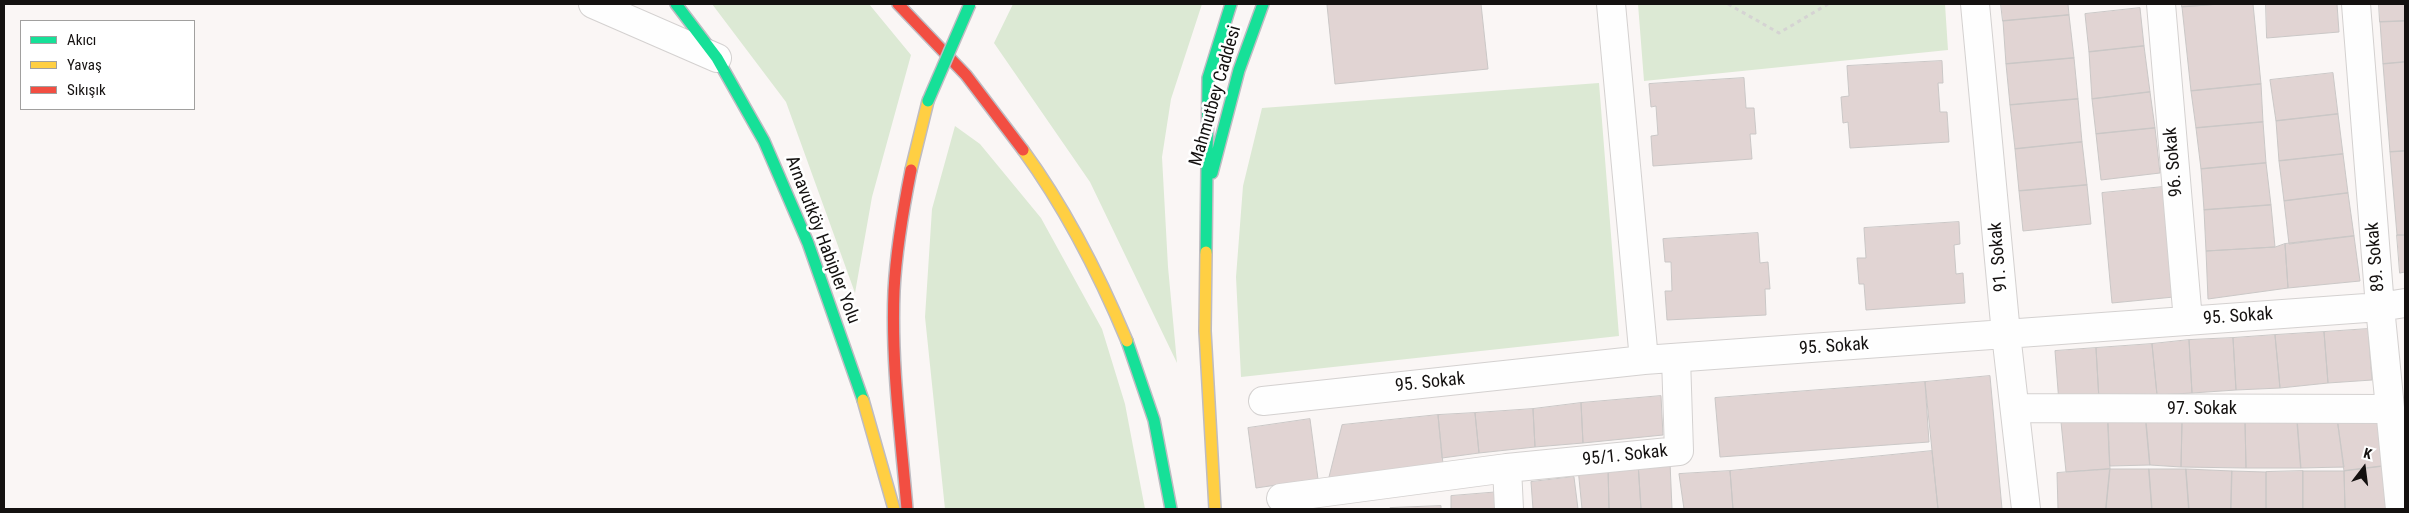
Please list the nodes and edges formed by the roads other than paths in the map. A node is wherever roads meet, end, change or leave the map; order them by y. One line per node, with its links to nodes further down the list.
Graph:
1 (593, 4): 11 (street)
2 (676, 4): 11 (main road, Arnavutköy Habipler Yolu)
3 (898, 4): 25 (main road)
4 (970, 4): 24 (main road, bridge)
5 (1231, 4): 12 (main road)
6 (1263, 4): 12 (main road, Mahmutbey Caddesi)
7 (1611, 4): 17 (street)
8 (1975, 4): 15 (street, 91. Sokak)
9 (2161, 4): 14 (street, 96. Sokak)
10 (2356, 4): 13 (street, 89. Sokak)
11 (717, 58): 23 (main road, Arnavutköy Habipler Yolu)
12 (1205, 199): 26 (main road)
13 (2393, 305): 14 (street, 95. Sokak); 20 (street, 89. Sokak)
14 (2188, 321): 15 (street, 95. Sokak)
15 (2006, 334): 16 (street, 95. Sokak); 19 (street, 91. Sokak)
16 (1676, 358): 17 (street, 95. Sokak); 21 (street, 95/1. Sokak)
17 (1644, 360): 18 (street, 95. Sokak)
18 (1263, 401)
19 (2015, 408): 20 (street, 97. Sokak); 28 (street, 91. Sokak)
20 (2390, 409): 29 (street, 89. Sokak)
21 (1507, 468): 22 (street, 95/1. Sokak); 27 (street)
22 (1280, 498)
23 (894, 509)
24 (907, 509)
25 (1171, 509)
26 (1215, 509)
27 (1509, 509)
28 (2026, 509)
29 (2400, 509)

